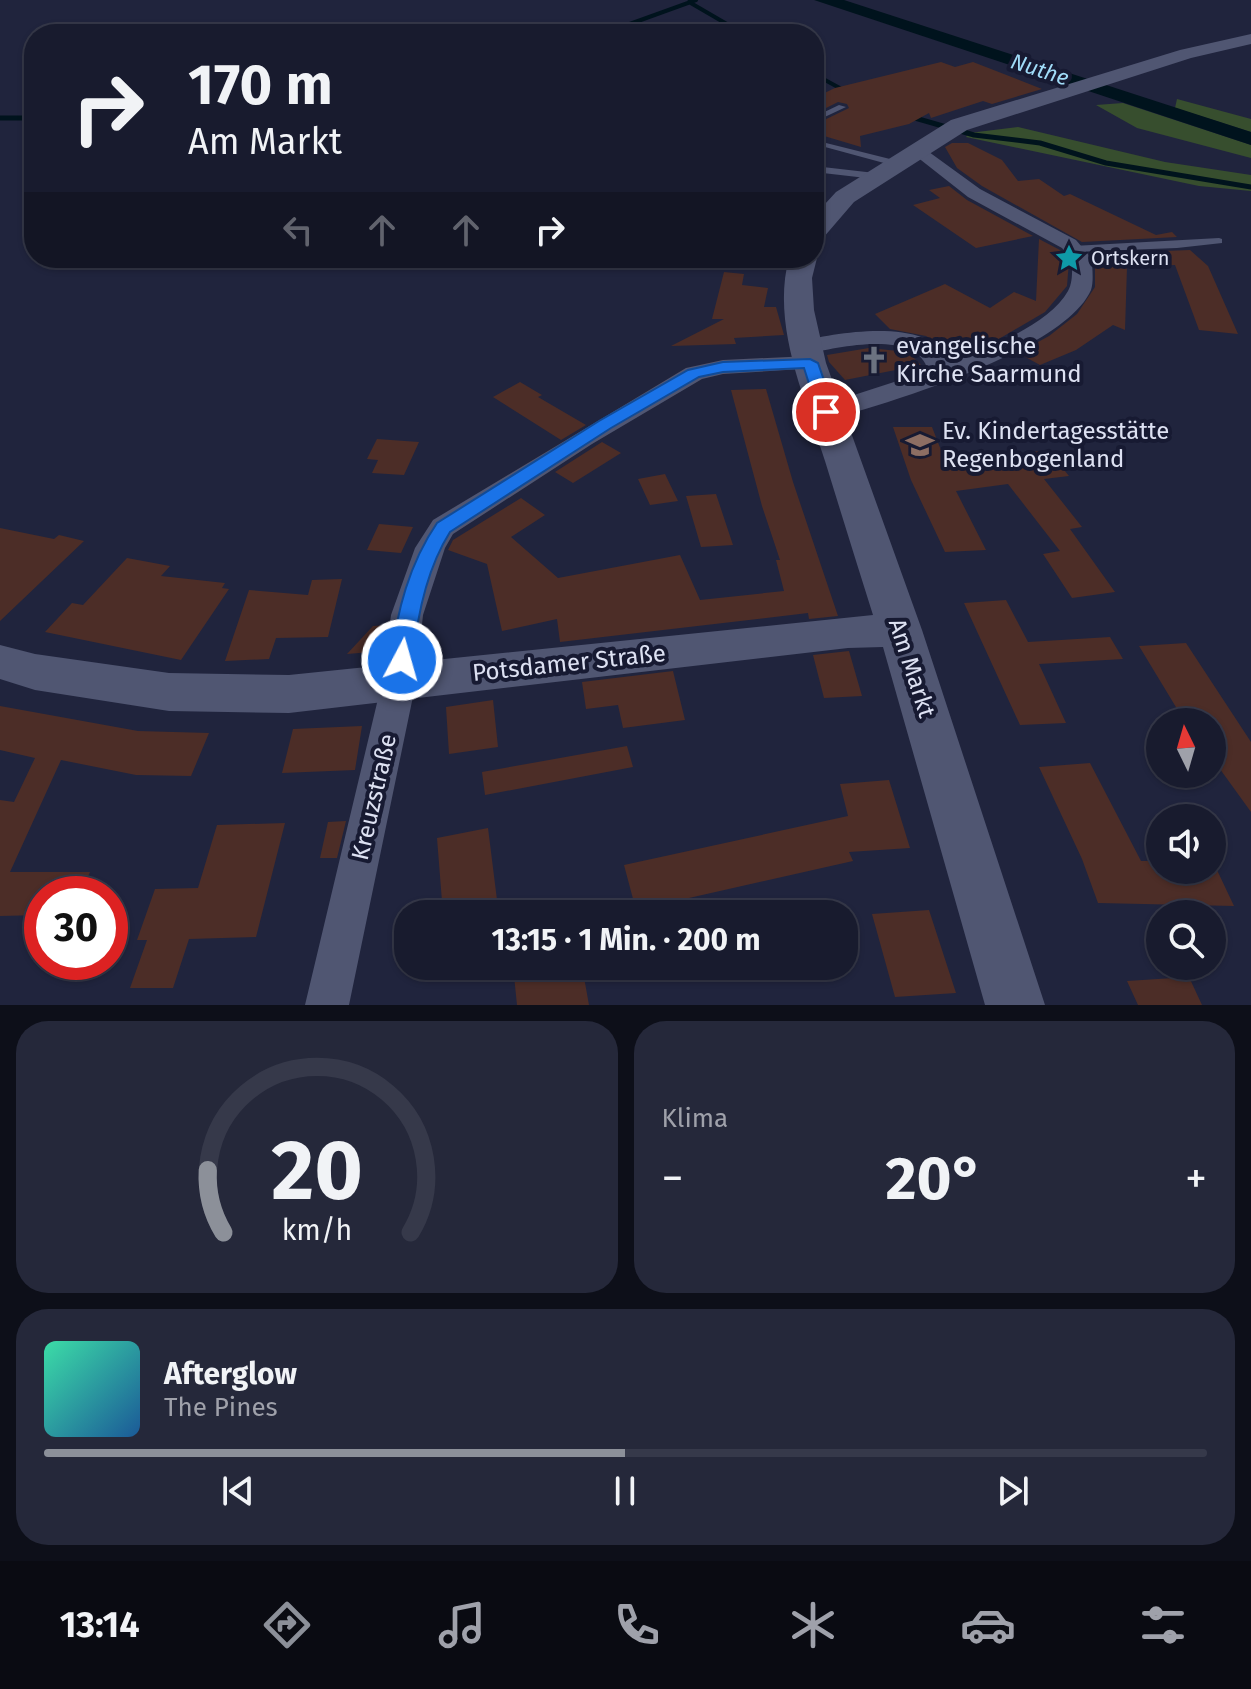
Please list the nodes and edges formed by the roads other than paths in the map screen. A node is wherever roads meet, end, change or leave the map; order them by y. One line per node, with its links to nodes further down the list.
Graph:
1 (1251, 39): 5 (main road)
2 (842, 107): 3 (lane)
3 (824, 115)
4 (824, 146): 7 (lane)
5 (918, 149): 7 (main road); 10 (street)
6 (824, 169): 7 (lane)
7 (885, 170): 8 (main road)
8 (824, 216)
9 (1219, 241): 10 (lane)
10 (1073, 249): 13 (street)
11 (800, 268): 12 (main road, Am Markt)
12 (806, 348): 13 (street, Kreuzstraße); 14 (main road, Am Markt); 17 (street, Kreuzstraße)
13 (941, 374): 14 (street)
14 (826, 412): 15 (main road, Am Markt)
15 (900, 630): 17 (main road, Potsdamer Straße); 19 (main road, Am Markt)
16 (0, 662): 17 (main road, Potsdamer Straße)
17 (399, 682): 18 (street, Kreuzstraße)
18 (327, 1005)
19 (1015, 1005)

